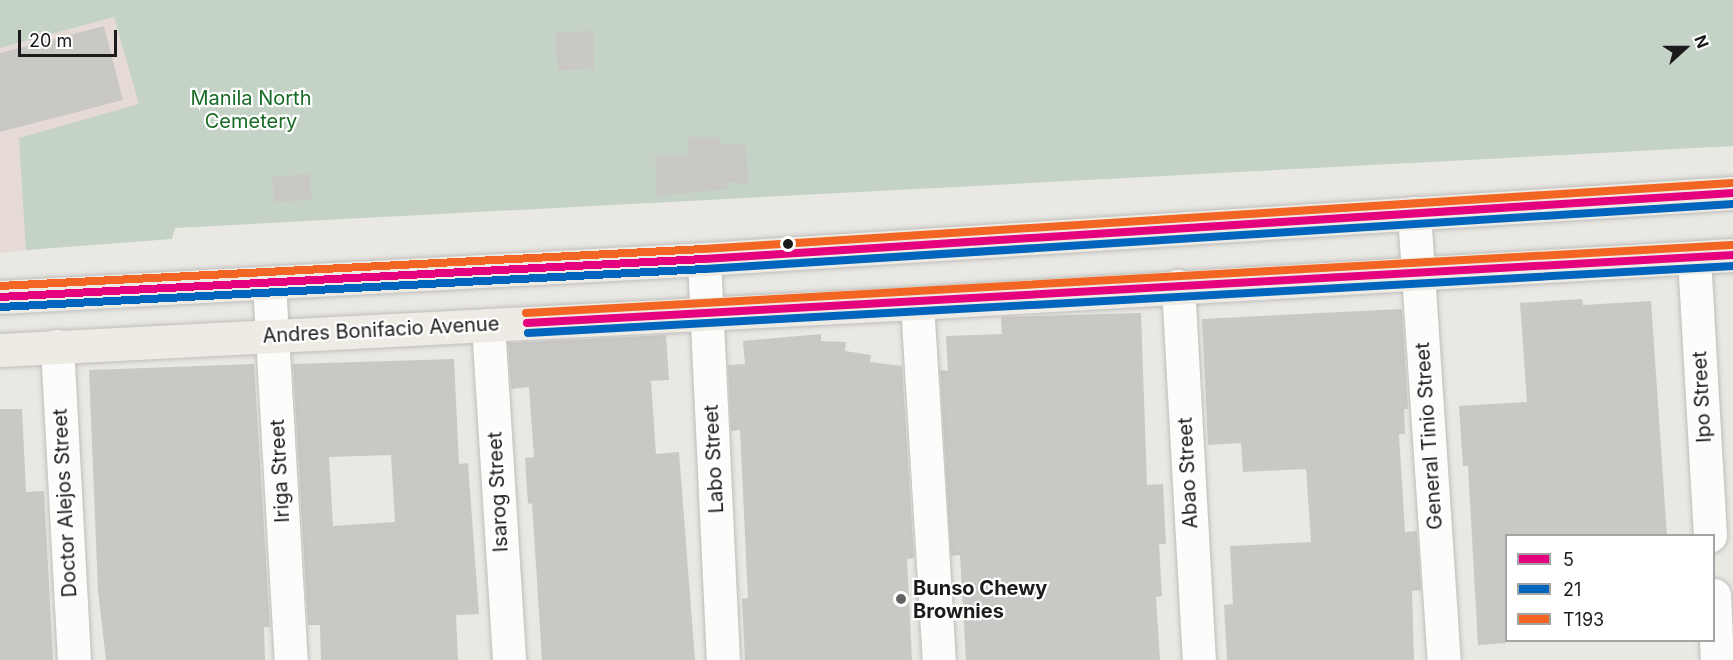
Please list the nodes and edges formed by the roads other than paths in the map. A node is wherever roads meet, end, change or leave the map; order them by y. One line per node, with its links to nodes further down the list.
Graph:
1 (1733, 193): 2 (main road)
2 (1414, 213): 5 (main road); 6 (street, General Tinio Street)
3 (1733, 255): 4 (main road, Andres Bonifacio Avenue)
4 (1694, 258): 6 (main road, Andres Bonifacio Avenue); 16 (street, Ipo Street)
5 (704, 259): 7 (main road); 11 (street, Labo Street)
6 (1418, 274): 8 (main road, Andres Bonifacio Avenue); 24 (street, General Tinio Street)
7 (269, 283): 9 (main road); 13 (street, Iriga Street)
8 (1178, 286): 10 (main road, Andres Bonifacio Avenue); 23 (street, Abao Street)
9 (0, 297)
10 (917, 303): 11 (main road, Andres Bonifacio Avenue); 22 (street)
11 (707, 313): 12 (main road, Andres Bonifacio Avenue); 21 (street, Labo Street)
12 (488, 325): 13 (main road, Andres Bonifacio Avenue); 20 (street, Isarog Street)
13 (272, 336): 14 (main road, Andres Bonifacio Avenue); 19 (street, Iriga Street)
14 (57, 346): 15 (main road, Andres Bonifacio Avenue); 18 (street, Doctor Alejos Street)
15 (0, 350)
16 (1710, 534)
17 (1715, 628): 25 (street)
18 (74, 660)
19 (291, 660)
20 (508, 660)
21 (723, 660)
22 (939, 660)
23 (1199, 660)
24 (1444, 660)
25 (1717, 660)

